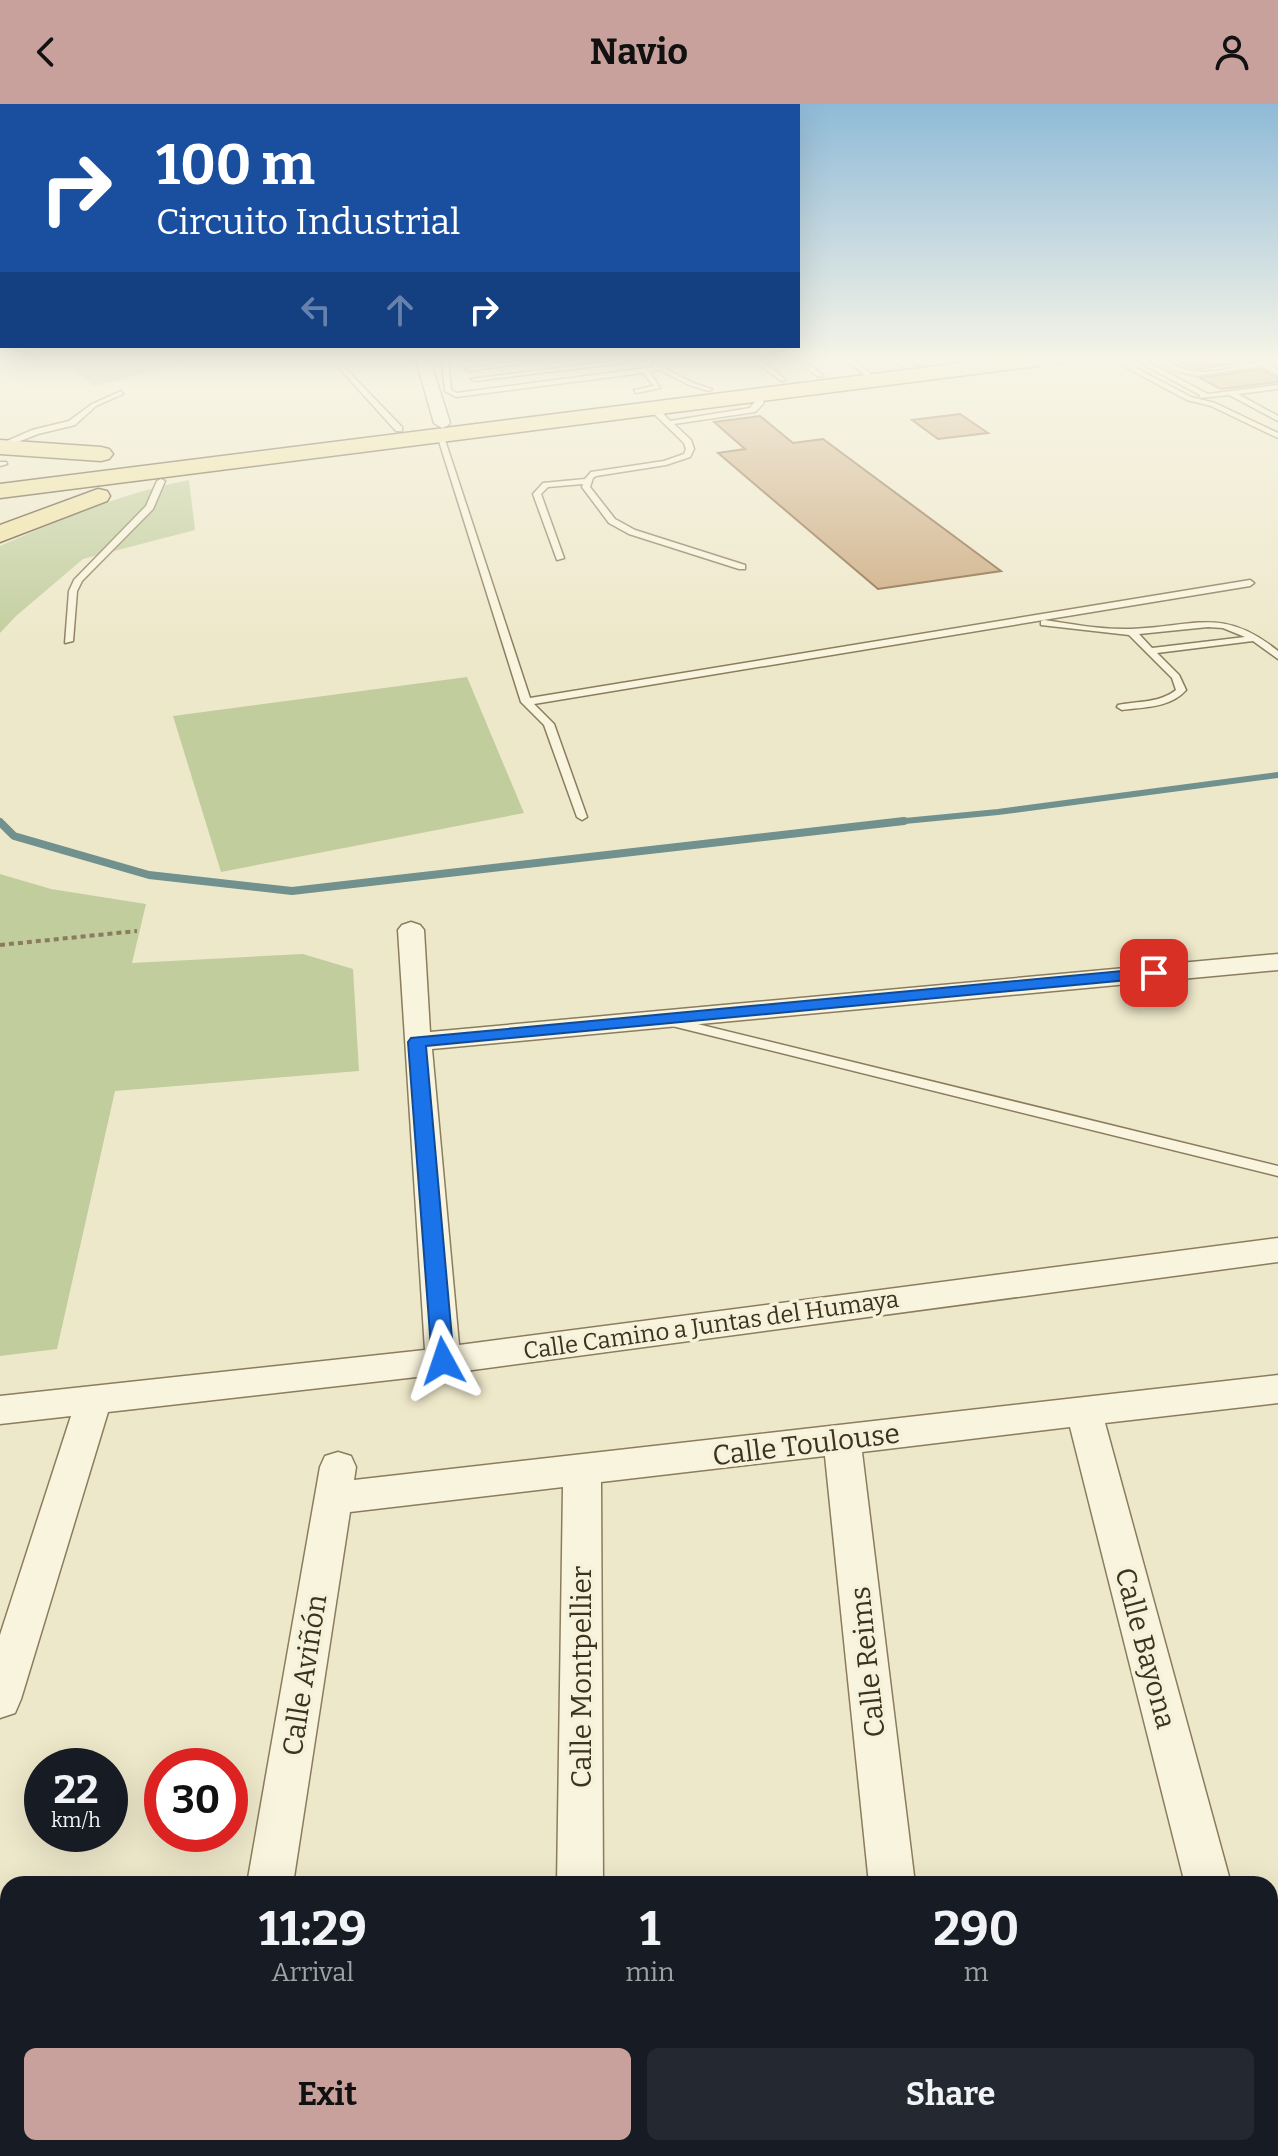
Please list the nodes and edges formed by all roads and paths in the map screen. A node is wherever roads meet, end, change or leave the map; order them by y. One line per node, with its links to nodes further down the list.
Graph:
1 (76, 456): 6 (main road)
2 (231, 456): 7 (main road)
3 (260, 456): 7 (main road)
4 (449, 456): 20 (lane)
5 (685, 456): 8 (lane)
6 (0, 461): 7 (main road)
7 (160, 471): 9 (main road); 10 (main road); 17 (lane)
8 (587, 481): 11 (lane); 12 (lane)
9 (0, 491)
10 (0, 534)
11 (560, 558)
12 (742, 567)
13 (1250, 583): 14 (lane)
14 (1024, 621): 15 (lane); 20 (lane)
15 (1131, 632): 16 (lane); 18 (lane)
16 (1256, 638): 18 (lane); 19 (lane)
17 (68, 641)
18 (1150, 651): 21 (lane)
19 (1278, 656)
20 (526, 702): 22 (lane)
21 (1122, 707)
22 (582, 817)
23 (411, 930): 28 (street)
24 (137, 931): 25 (path)
25 (0, 945)
26 (1278, 962): 27 (street)
27 (659, 1018): 28 (street); 29 (lane)
28 (417, 1042): 31 (street)
29 (1278, 1171)
30 (1278, 1250): 31 (street, Calle Camino a Juntas del Humaya)
31 (443, 1361): 33 (street, Calle Camino a Juntas del Humaya)
32 (1278, 1389): 35 (street, Calle Toulouse)
33 (94, 1400): 34 (street, Calle Camino a Juntas del Humaya); 39 (street)
34 (0, 1410)
35 (1084, 1411): 36 (street, Calle Toulouse); 43 (street, Calle Bayona)
36 (842, 1440): 37 (street, Calle Toulouse); 42 (street, Calle Reims)
37 (582, 1470): 38 (street, Calle Toulouse); 41 (street, Calle Montpellier)
38 (336, 1482): 40 (street, Calle Aviñón)
39 (0, 1699)
40 (271, 1876)
41 (580, 1876)
42 (891, 1876)
43 (1206, 1876)

